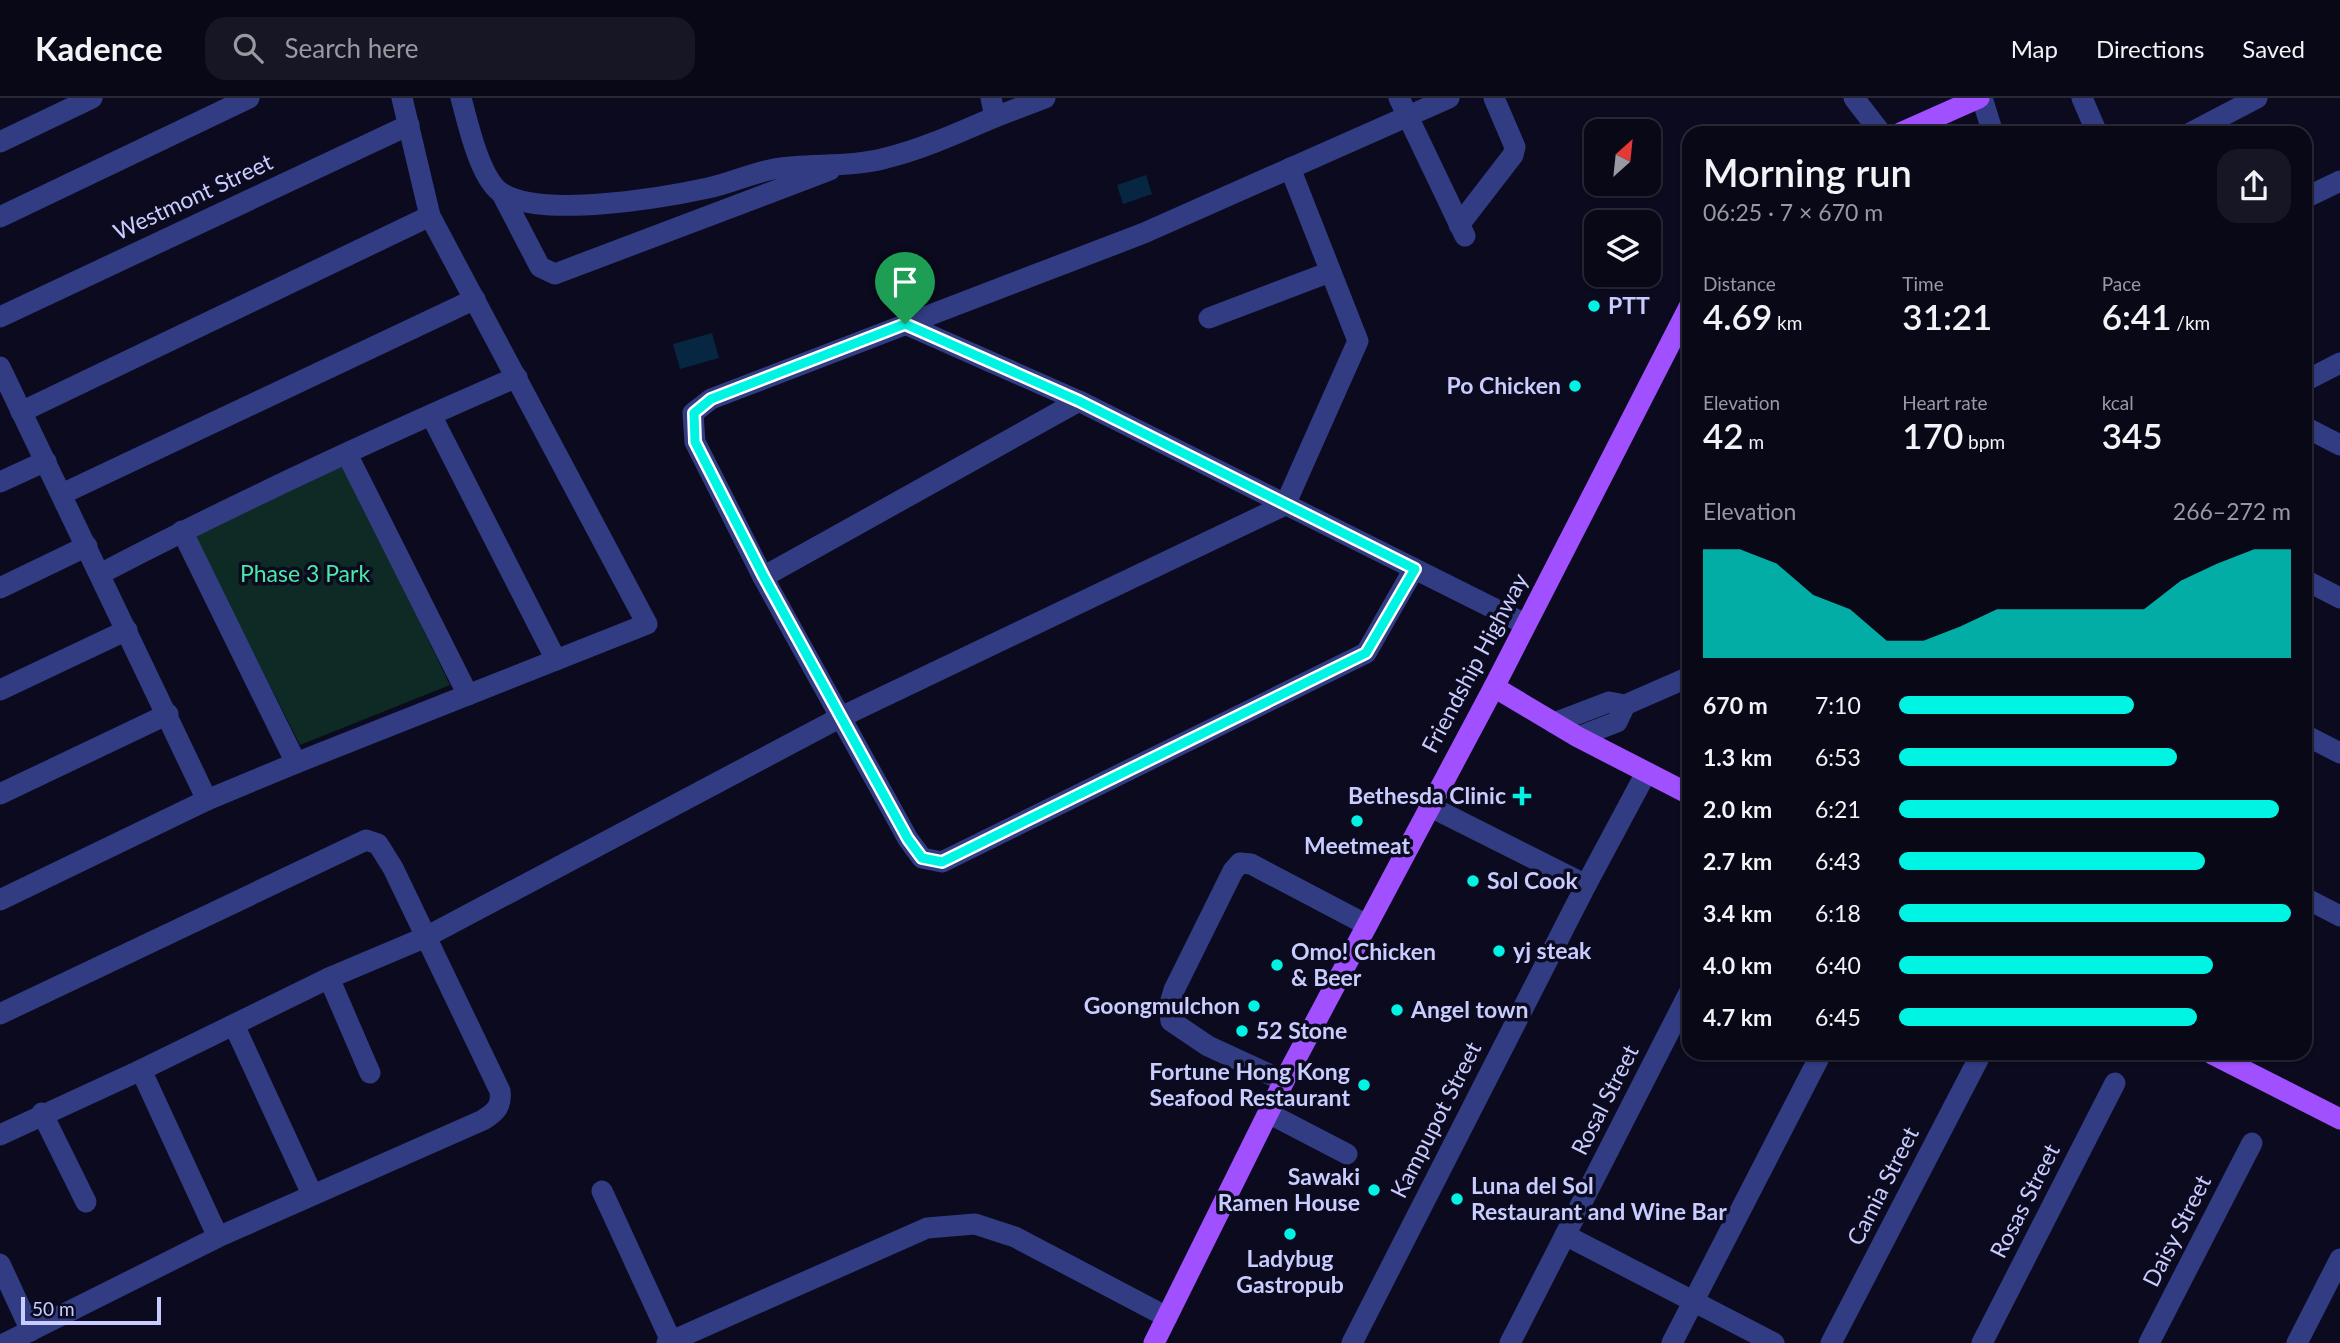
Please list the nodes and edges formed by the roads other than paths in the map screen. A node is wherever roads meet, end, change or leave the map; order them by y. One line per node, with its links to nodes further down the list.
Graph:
1 (92, 98): 20 (street)
2 (249, 98): 26 (street)
3 (402, 98): 14 (street)
4 (461, 98): 24 (street)
5 (1045, 98): 13 (street)
6 (1449, 98): 12 (street)
7 (1494, 98): 12 (street)
8 (1854, 98): 15 (street)
9 (1981, 98): 16 (main road); 17 (street)
10 (2082, 98): 18 (street)
11 (2257, 98): 19 (street)
12 (1403, 106): 22 (street)
13 (993, 108): 21 (street)
14 (408, 125): 27 (street); 30 (street, Westmont Street)
15 (1876, 126)
16 (1916, 126)
17 (1991, 126)
18 (2094, 126)
19 (2203, 126)
20 (0, 142)
21 (843, 165): 24 (street); 24 (street)
22 (1290, 168): 28 (street); 33 (street)
23 (2340, 181): 25 (street)
24 (502, 194)
25 (2312, 195)
26 (0, 216)
27 (430, 216): 29 (street); 39 (street)
28 (1330, 272): 31 (street); 47 (street)
29 (475, 299): 36 (street); 46 (street)
30 (0, 317)
31 (1209, 318)
32 (1682, 321): 56 (main road, Friendship Highway)
33 (905, 324): 38 (street); 52 (street)
34 (2340, 363): 37 (street)
35 (0, 367): 39 (street)
36 (517, 377): 40 (street); 58 (street)
37 (2312, 377)
38 (1079, 401): 47 (street); 52 (street)
39 (21, 412): 44 (street)
40 (431, 415): 43 (street); 58 (street)
41 (2312, 431): 42 (street)
42 (2340, 445)
43 (347, 454): 48 (street); 62 (street)
44 (46, 461): 45 (street); 46 (street)
45 (0, 482)
46 (62, 494): 49 (street)
47 (1285, 505): 50 (street); 65 (street)
48 (182, 531): 51 (street); 70 (street)
49 (87, 546): 51 (street); 54 (street)
50 (1415, 569): 56 (street); 65 (street)
51 (100, 574): 57 (street)
52 (764, 577): 65 (street)
53 (2312, 584): 55 (street)
54 (0, 588)
55 (2340, 598)
56 (1525, 624): 60 (main road, Friendship Highway)
57 (127, 630): 61 (street); 64 (street)
58 (556, 660): 62 (street)
59 (1682, 680): 63 (street)
60 (1494, 687): 66 (main road); 75 (main road, Friendship Highway)
61 (0, 690)
62 (468, 695): 70 (street)
63 (1625, 705): 66 (street); 67 (street)
64 (168, 714): 73 (street); 74 (street)
65 (841, 717): 81 (street)
66 (1554, 723): 67 (main road)
67 (1578, 737): 71 (main road)
68 (2312, 739): 69 (street)
69 (2340, 753)
70 (296, 763): 74 (street)
71 (1646, 773): 72 (main road); 76 (street, Kampupot Street)
72 (1682, 791)
73 (0, 794)
74 (207, 800): 77 (street)
75 (1429, 806): 76 (street); 80 (main road, Friendship Highway)
76 (1586, 885): 112 (street, Kampupot Street)
77 (0, 900)
78 (2312, 902): 79 (street)
79 (2340, 916)
80 (1367, 925): 91 (main road, Friendship Highway); 91 (street)
81 (426, 937): 82 (street); 84 (street); 100 (street)
82 (329, 978): 85 (street); 90 (street)
83 (1682, 1007): 102 (street, Rosal Street)
84 (0, 1014)
85 (234, 1025): 89 (street); 100 (street)
86 (1818, 1060): 106 (street)
87 (1978, 1060): 116 (street, Camia Street)
88 (2224, 1060): 95 (main road)
89 (141, 1070): 93 (street); 103 (street)
90 (370, 1073)
91 (1284, 1081): 94 (main road, Friendship Highway)
92 (2115, 1083): 117 (street, Rosas Street)
93 (43, 1113): 96 (street); 101 (street)
94 (1268, 1113): 98 (street); 107 (main road, Friendship Highway)
95 (2340, 1119)
96 (0, 1135)
97 (2252, 1143): 118 (street, Daisy Street)
98 (1347, 1154)
99 (602, 1191): 109 (street)
100 (312, 1194): 103 (street)
101 (86, 1202)
102 (1565, 1235): 106 (street); 113 (street, Rosal Street)
103 (218, 1237): 108 (street)
104 (2340, 1259): 119 (street)
105 (0, 1264): 108 (street)
106 (1694, 1301): 114 (street); 115 (street)
107 (1167, 1317): 109 (street); 111 (main road, Friendship Highway)
108 (32, 1331): 110 (street)
109 (670, 1342)
110 (6, 1343)
111 (1154, 1343)
112 (1352, 1343)
113 (1510, 1343)
114 (1672, 1343)
115 (1774, 1343)
116 (1831, 1343)
117 (1982, 1343)
118 (2149, 1343)
119 (2297, 1343)

